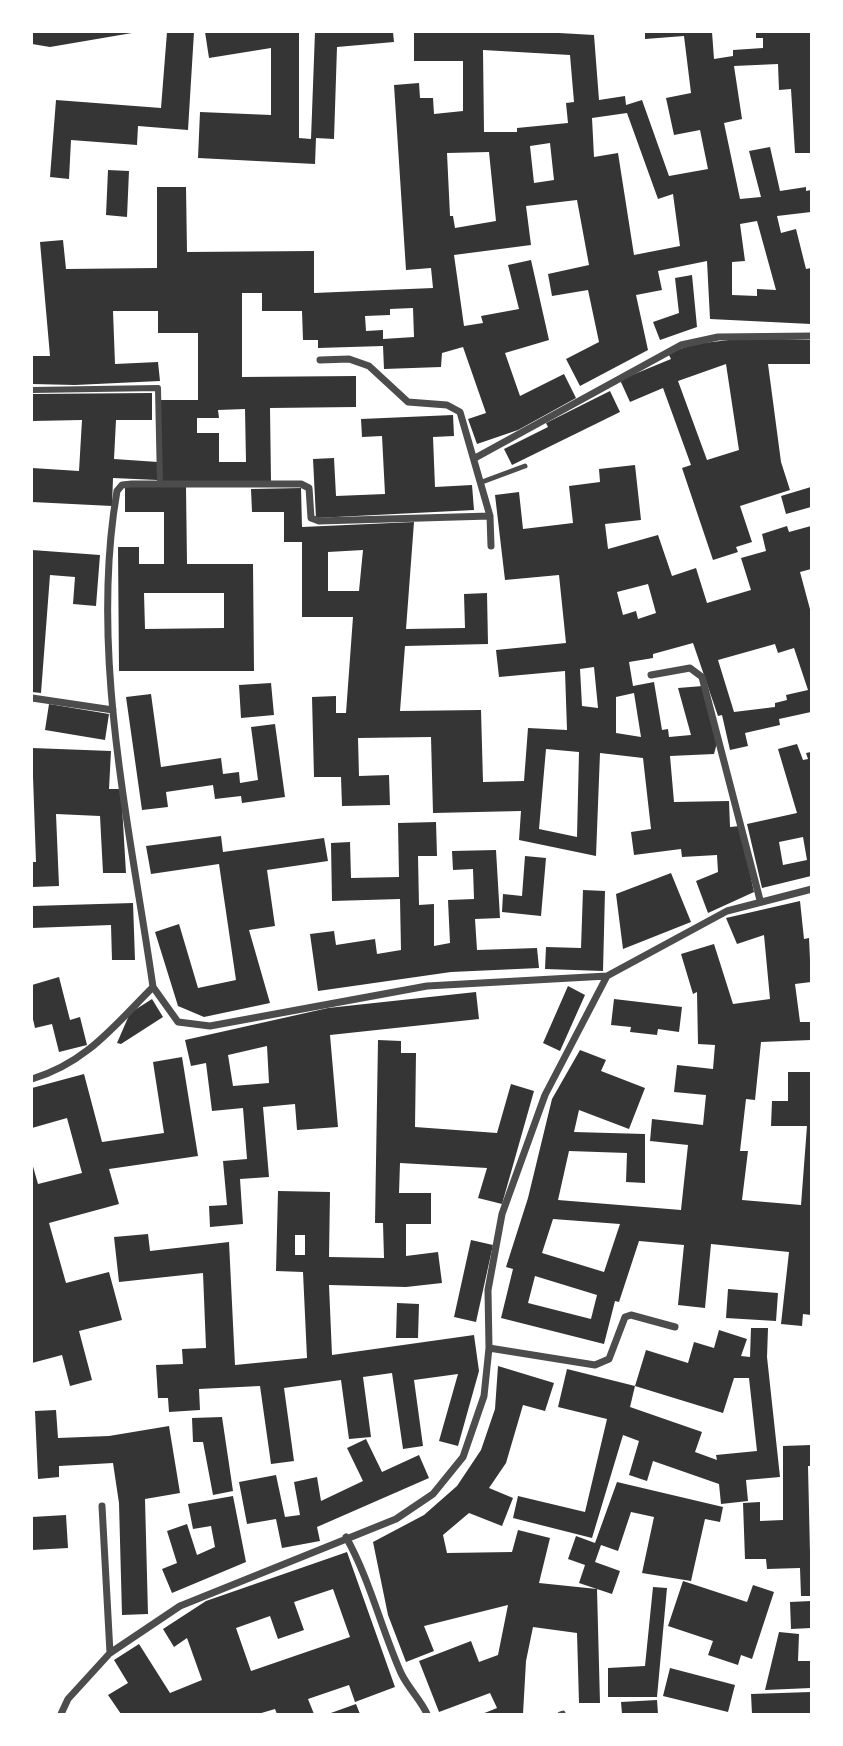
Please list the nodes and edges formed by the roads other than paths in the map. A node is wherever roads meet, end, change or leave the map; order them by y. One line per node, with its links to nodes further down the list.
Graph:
1 (811, 336): 4 (street)
2 (320, 360): 4 (street)
3 (32, 390): 7 (street)
4 (475, 458): 6 (street)
5 (525, 466): 6 (lane)
6 (482, 482): 8 (street)
7 (160, 484): 8 (street); 12 (street)
8 (490, 516): 9 (street)
9 (491, 546)
10 (651, 675): 14 (street)
11 (32, 698): 12 (street)
12 (113, 709): 16 (street)
13 (811, 889): 14 (street)
14 (761, 900): 15 (street)
15 (607, 976): 16 (street); 19 (street)
16 (153, 988): 17 (street)
17 (32, 1079)
18 (676, 1327): 19 (street)
19 (489, 1348): 21 (street)
20 (102, 1506): 22 (street)
21 (346, 1537): 22 (street); 24 (street)
22 (110, 1653): 23 (street)
23 (61, 1714)
24 (428, 1714)

